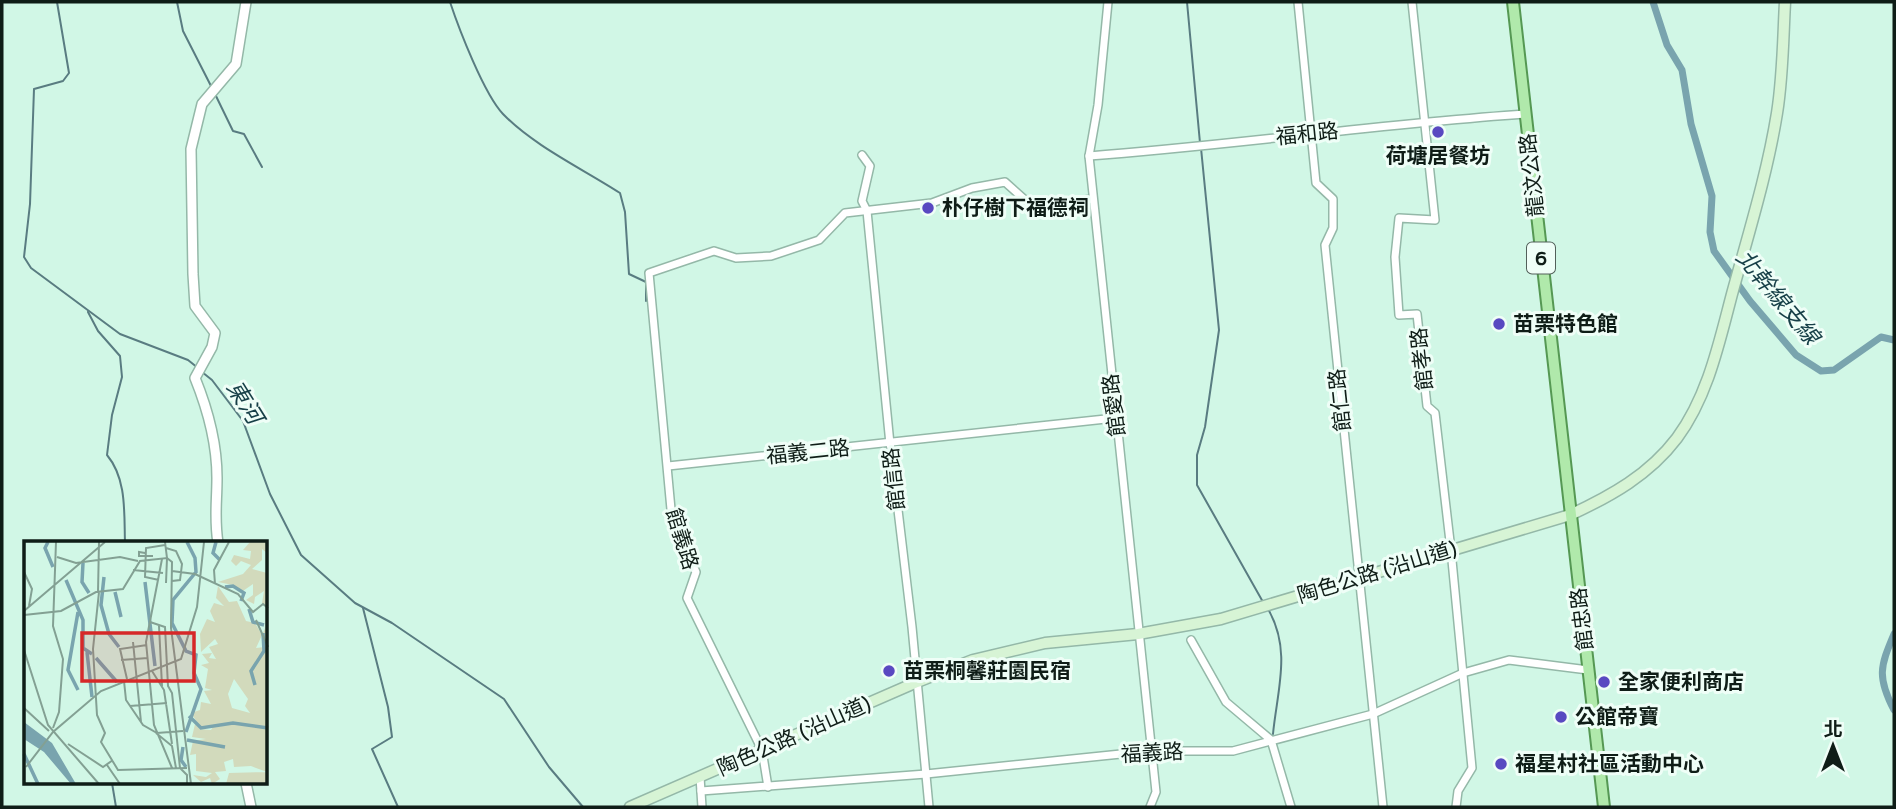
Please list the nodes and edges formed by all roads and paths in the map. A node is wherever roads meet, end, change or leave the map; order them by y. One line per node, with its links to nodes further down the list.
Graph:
1 (246, 2): 18 (street)
2 (1108, 2): 11 (street, 館愛路)
3 (1298, 2): 9 (street, 館仁路)
4 (1412, 2): 8 (street, 館孝路)
5 (1513, 2): 7 (main road, 龍汶公路 / 6)
6 (1785, 2): 17 (main road, 陶色公路 (沿山道))
7 (1525, 114): 8 (street, 福和路); 17 (main road, 龍汶公路 / 6)
8 (1425, 121): 9 (street, 福和路); 19 (street, 館孝路)
9 (1312, 133): 11 (street, 福和路); 20 (street, 館仁路)
10 (862, 155): 13 (street, 館信路)
11 (1088, 156): 12 (street, 館愛路)
12 (1092, 199): 13 (street); 14 (street, 館愛路)
13 (867, 211): 15 (street, 館信路); 16 (street, 館義路)
14 (1115, 418): 15 (street, 福義二路); 21 (street, 館愛路)
15 (890, 444): 16 (street, 福義二路); 25 (street, 館信路)
16 (668, 466): 28 (street, 館義路)
17 (1570, 514): 19 (main road, 陶色公路 (沿山道)); 23 (main road, 館忠路 / 6)
18 (218, 541)
19 (1451, 550): 20 (main road, 陶色公路 (沿山道)); 24 (street, 館孝路)
20 (1359, 578): 21 (main road, 陶色公路 (沿山道)); 26 (street, 館仁路)
21 (1138, 634): 25 (main road, 陶色公路 (沿山道)); 29 (street, 館愛路)
22 (1191, 640): 27 (street)
23 (1588, 670): 24 (street, 福義路); 43 (main road, 館忠路 / 6)
24 (1463, 673): 26 (street, 福義路); 42 (street, 館孝路)
25 (917, 682): 28 (main road, 陶色公路 (沿山道)); 30 (street, 館信路)
26 (1373, 714): 27 (street, 福義路); 41 (street, 館仁路)
27 (1271, 740): 29 (street, 福義路); 40 (street)
28 (762, 750): 31 (main road, 陶色公路 (沿山道)); 33 (street, 館義路)
29 (1150, 751): 30 (street, 福義路); 39 (street, 館愛路)
30 (926, 775): 33 (street, 福義路); 38 (street, 館信路)
31 (700, 777): 34 (street); 36 (main road, 陶色公路 (沿山道))
32 (247, 784): 35 (street)
33 (768, 787): 34 (street, 福義路)
34 (701, 791): 37 (street)
35 (251, 807)
36 (630, 807)
37 (702, 807)
38 (929, 807)
39 (1150, 807)
40 (1291, 807)
41 (1383, 807)
42 (1456, 807)
43 (1604, 807)

